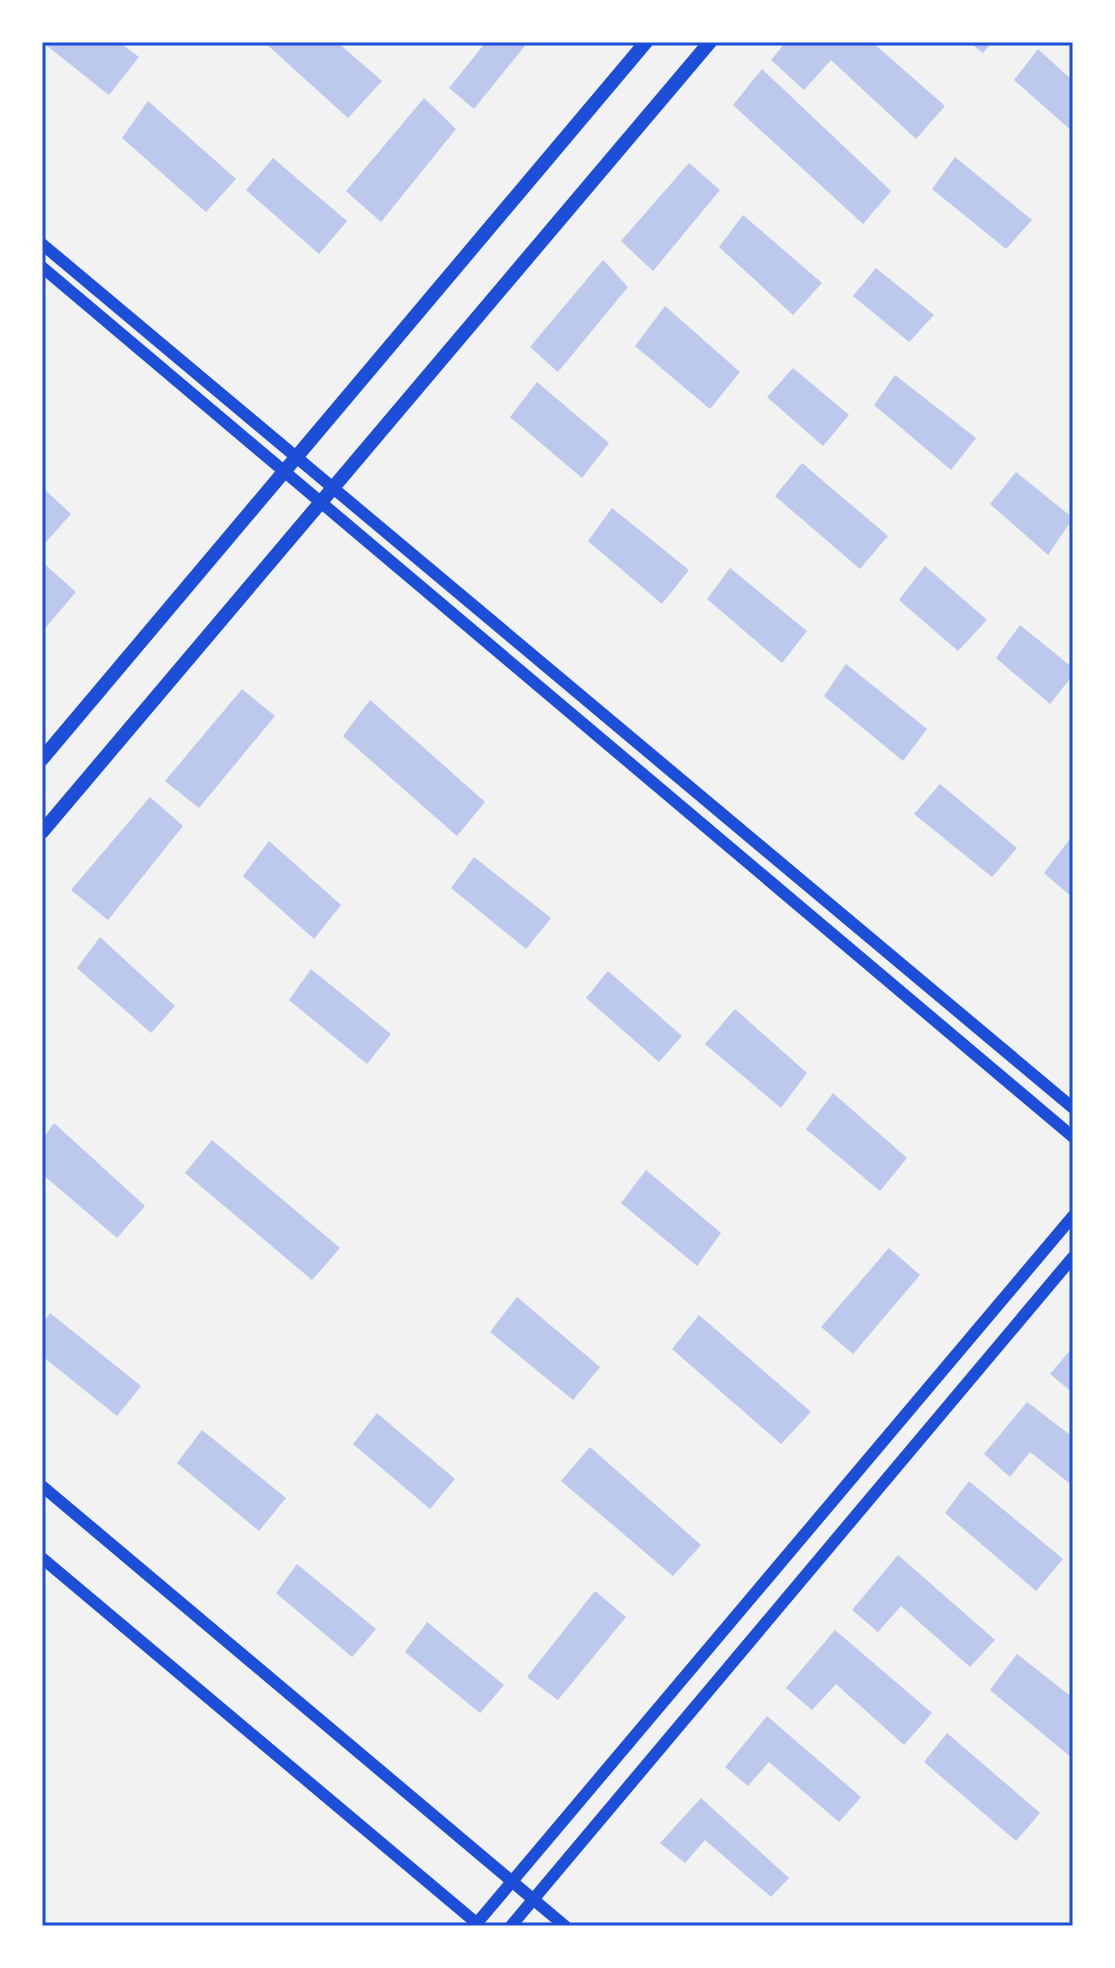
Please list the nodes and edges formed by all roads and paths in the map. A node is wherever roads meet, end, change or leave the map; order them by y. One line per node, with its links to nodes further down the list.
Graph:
1 (646, 42): 5 (main road)
2 (710, 42): 7 (main road)
3 (42, 244): 5 (main road)
4 (42, 267): 6 (main road)
5 (296, 460): 6 (main road); 7 (main road)
6 (285, 472): 8 (main road); 9 (main road)
7 (331, 489): 8 (main road); 11 (main road)
8 (320, 502): 10 (main road); 12 (main road)
9 (42, 759)
10 (42, 832)
11 (1073, 1108)
12 (1073, 1137)
13 (1073, 1216): 17 (main road)
14 (1073, 1257): 18 (main road)
15 (42, 1486): 17 (main road)
16 (42, 1558): 19 (main road)
17 (511, 1881): 18 (main road); 19 (main road)
18 (533, 1899): 20 (main road); 21 (main road)
19 (479, 1924)
20 (511, 1926)
21 (565, 1926)

